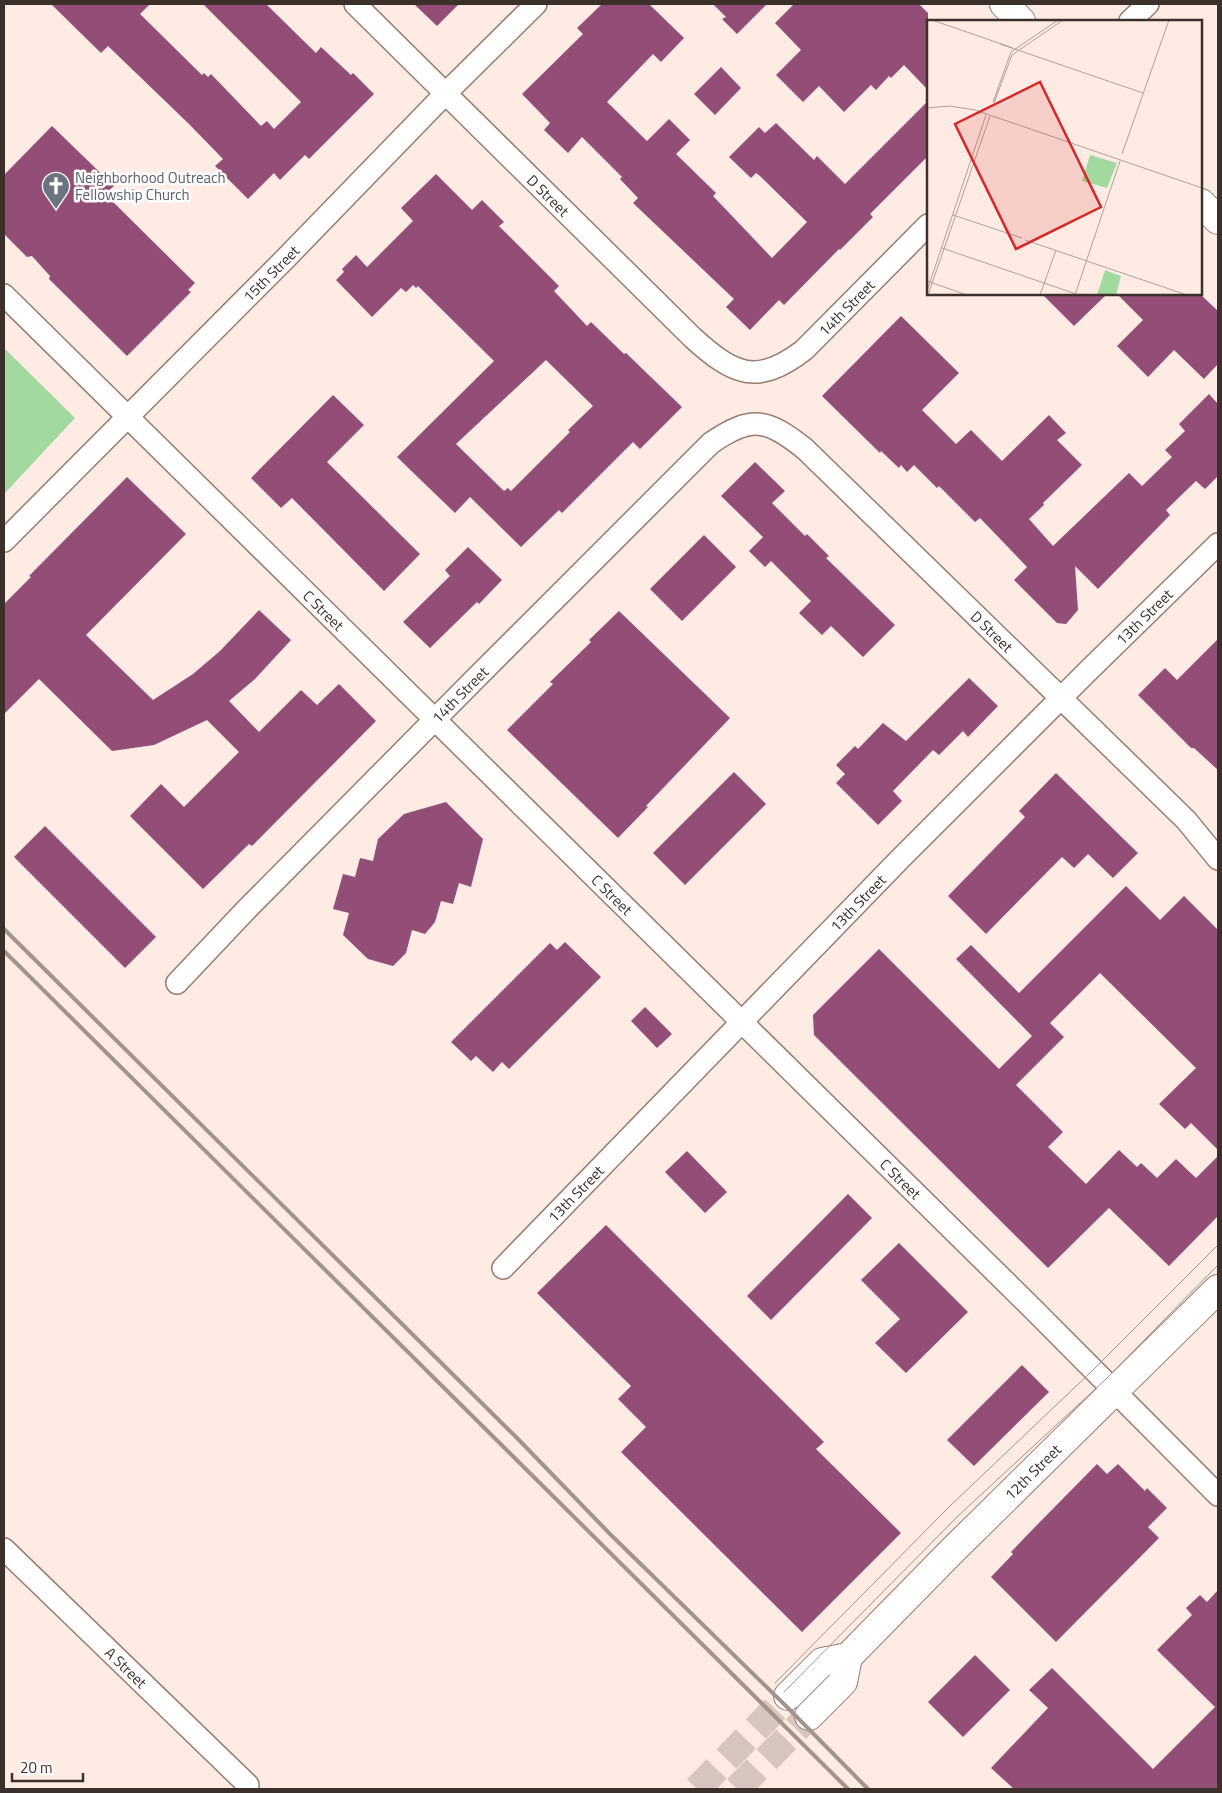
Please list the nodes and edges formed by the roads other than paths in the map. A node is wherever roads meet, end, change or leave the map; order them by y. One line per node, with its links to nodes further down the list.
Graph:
1 (355, 4): 7 (street, D Street)
2 (536, 4): 7 (street, 15th Street)
3 (1004, 4): 5 (main road)
4 (1148, 4): 6 (street)
5 (1020, 20)
6 (1131, 20)
7 (446, 93): 12 (street, D Street); 13 (street, 15th Street)
8 (1202, 204): 9 (main road)
9 (1218, 220)
10 (927, 226): 12 (street, 14th Street)
11 (4, 295): 13 (street, C Street)
12 (754, 373)
13 (127, 417): 15 (street, 15th Street); 18 (street, C Street)
14 (754, 423): 17 (street, D Street); 18 (street, 14th Street)
15 (4, 541)
16 (1218, 544): 17 (street, 13th Street)
17 (1062, 698): 19 (street, D Street); 21 (street, 13th Street)
18 (436, 720): 20 (street, 14th Street); 21 (street, C Street)
19 (1218, 859)
20 (176, 983)
21 (741, 1022): 22 (street, 13th Street); 24 (street, C Street)
22 (502, 1268)
23 (1218, 1289): 24 (main road, 12th Street)
24 (1115, 1392): 25 (street, C Street); 27 (main road, 12th Street)
25 (1218, 1495)
26 (4, 1550): 30 (street, A Street)
27 (848, 1657): 28 (main road); 29 (main road)
28 (788, 1696)
29 (809, 1716)
30 (248, 1785)

